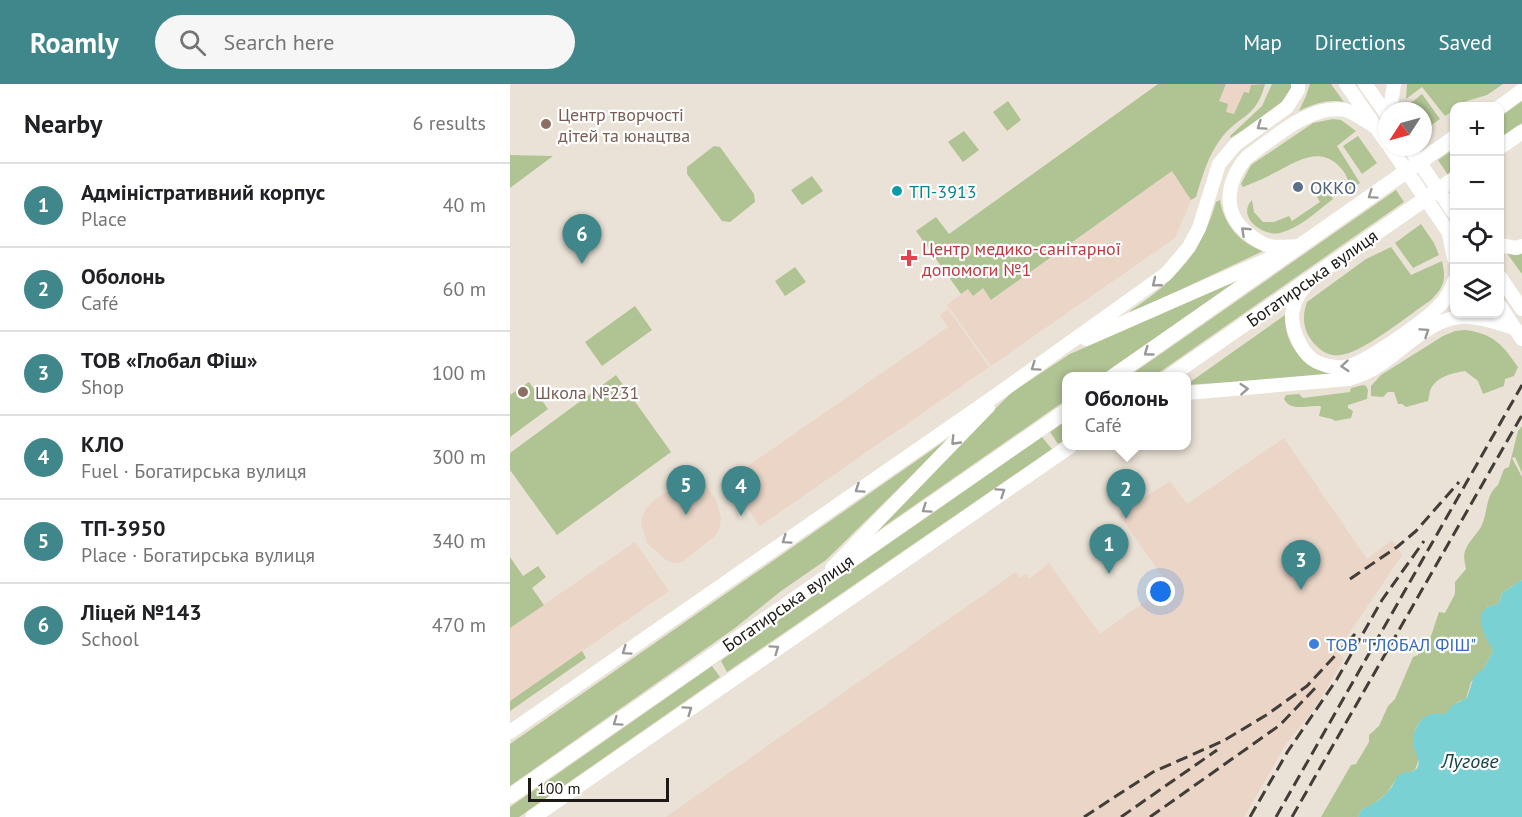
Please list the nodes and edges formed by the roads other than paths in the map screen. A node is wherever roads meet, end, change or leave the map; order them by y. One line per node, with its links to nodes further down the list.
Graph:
1 (1299, 84): 27 (main road, Богатирська вулиця, one-way to 27)
2 (1346, 84): 9 (main road)
3 (1365, 84): 6 (main road)
4 (1394, 84): 7 (main road)
5 (1520, 91): 8 (main road)
6 (1378, 102)
7 (1391, 102)
8 (1504, 104)
9 (1377, 128): 19 (main road, one-way to 9)
10 (1522, 132): 12 (main road)
11 (1450, 141): 19 (main road, Богатирська вулиця, one-way to 19)
12 (1504, 144)
13 (1396, 156): 17 (main road)
14 (1415, 156): 16 (main road)
15 (1450, 182): 21 (main road, Богатирська вулиця)
16 (1453, 210)
17 (1450, 233)
18 (1504, 245): 20 (main road)
19 (1299, 246): 27 (main road, Богатирська вулиця); 28 (main road, Богатирська вулиця, one-way to 28)
20 (1522, 246)
21 (1315, 276): 23 (main road, one-way to 21); 29 (main road, Богатирська вулиця)
22 (1504, 283): 24 (main road)
23 (1450, 292)
24 (1522, 309)
25 (1504, 312): 26 (main road)
26 (1520, 335): 31 (main road, one-way to 26)
27 (1059, 351): 30 (main road, Богатирська вулиця, one-way to 30)
28 (1120, 372)
29 (1176, 372)
30 (1011, 384): 34 (main road, one-way to 34); 35 (main road, Богатирська вулиця, one-way to 35)
31 (1191, 393)
32 (1062, 414): 34 (main road, Богатирська вулиця, one-way to 34)
33 (1064, 450): 37 (main road, Богатирська вулиця, one-way to 33)
34 (821, 580): 36 (main road, Богатирська вулиця, one-way to 36)
35 (510, 732)
36 (510, 796)
37 (533, 817)

